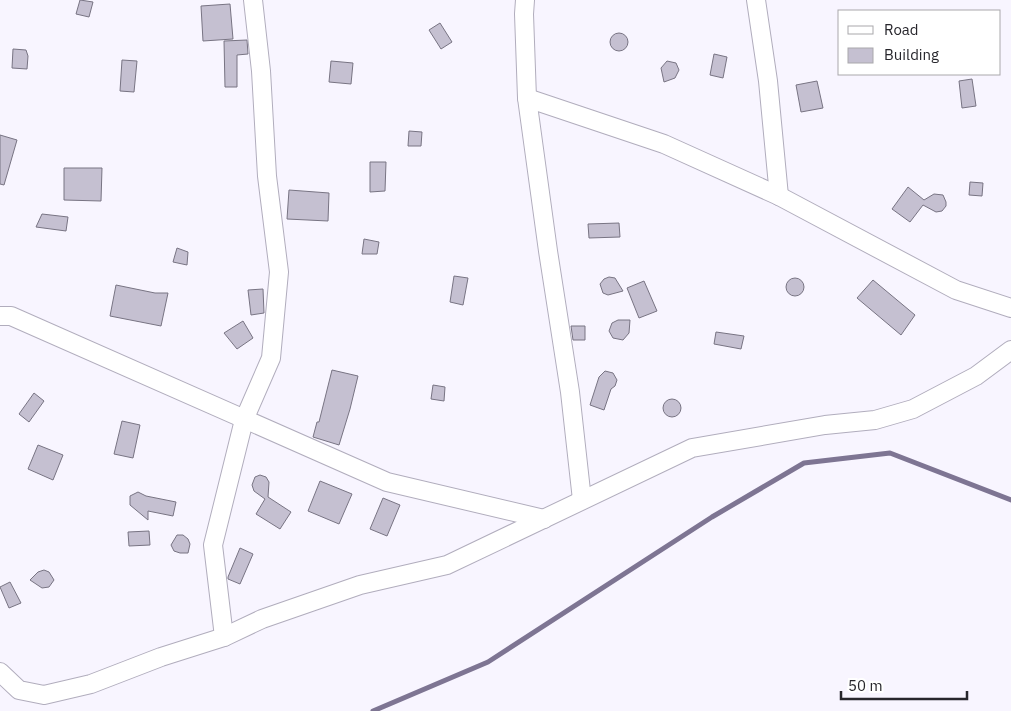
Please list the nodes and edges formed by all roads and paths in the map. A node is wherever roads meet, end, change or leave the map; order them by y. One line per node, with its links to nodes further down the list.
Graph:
1 (253, 0): 9 (street)
2 (525, 0): 4 (street)
3 (756, 0): 5 (street)
4 (527, 98): 5 (street); 10 (street)
5 (779, 196): 6 (street)
6 (1011, 308)
7 (0, 316): 9 (street)
8 (1011, 350): 10 (street)
9 (244, 420): 11 (street); 12 (street)
10 (582, 500): 11 (street)
11 (544, 519): 12 (street)
12 (224, 637): 13 (street)
13 (0, 672)

